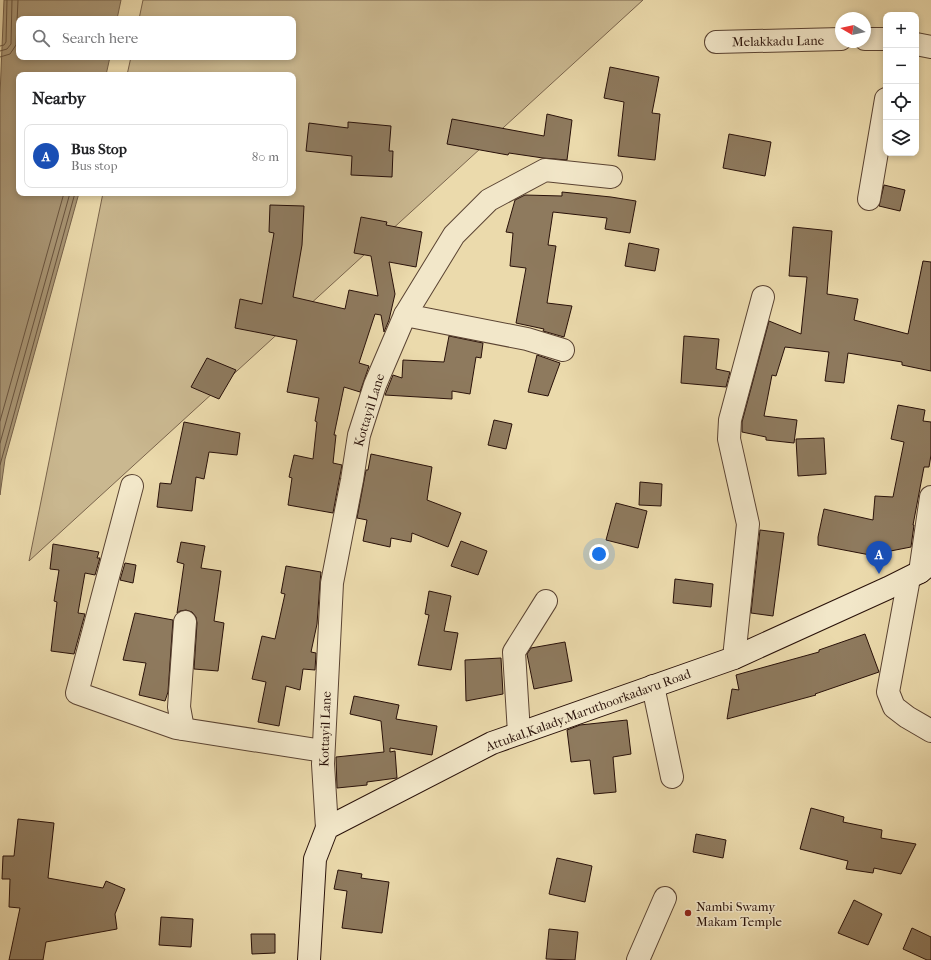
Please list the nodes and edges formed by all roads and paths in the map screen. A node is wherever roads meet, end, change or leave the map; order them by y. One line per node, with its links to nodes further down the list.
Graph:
1 (871, 39): 2 (street)
2 (883, 39)
3 (835, 40): 4 (street, Melakkadu Lane)
4 (716, 42)
5 (919, 45): 6 (street)
6 (931, 47)
7 (883, 117): 9 (street)
8 (611, 177): 11 (street, Kottayil Lane)
9 (869, 199)
10 (763, 297): 18 (street)
11 (405, 315): 12 (street); 23 (street, Kottayil Lane)
12 (563, 350)
13 (132, 486): 20 (street)
14 (931, 497): 15 (street)
15 (920, 571): 18 (street, Attukal,Kalady,Maruthoorkadavu Road); 21 (street)
16 (546, 601): 22 (street)
17 (185, 622): 20 (street)
18 (734, 658): 19 (street, Attukal,Kalady,Maruthoorkadavu Road)
19 (653, 686): 22 (street, Attukal,Kalady,Maruthoorkadavu Road); 24 (street)
20 (183, 729): 23 (street)
21 (931, 731)
22 (519, 733): 25 (street, Attukal,Kalady,Maruthoorkadavu Road)
23 (323, 751): 25 (street, Kottayil Lane)
24 (672, 777)
25 (327, 828): 27 (street)
26 (665, 898): 28 (street)
27 (309, 960)
28 (638, 960)

